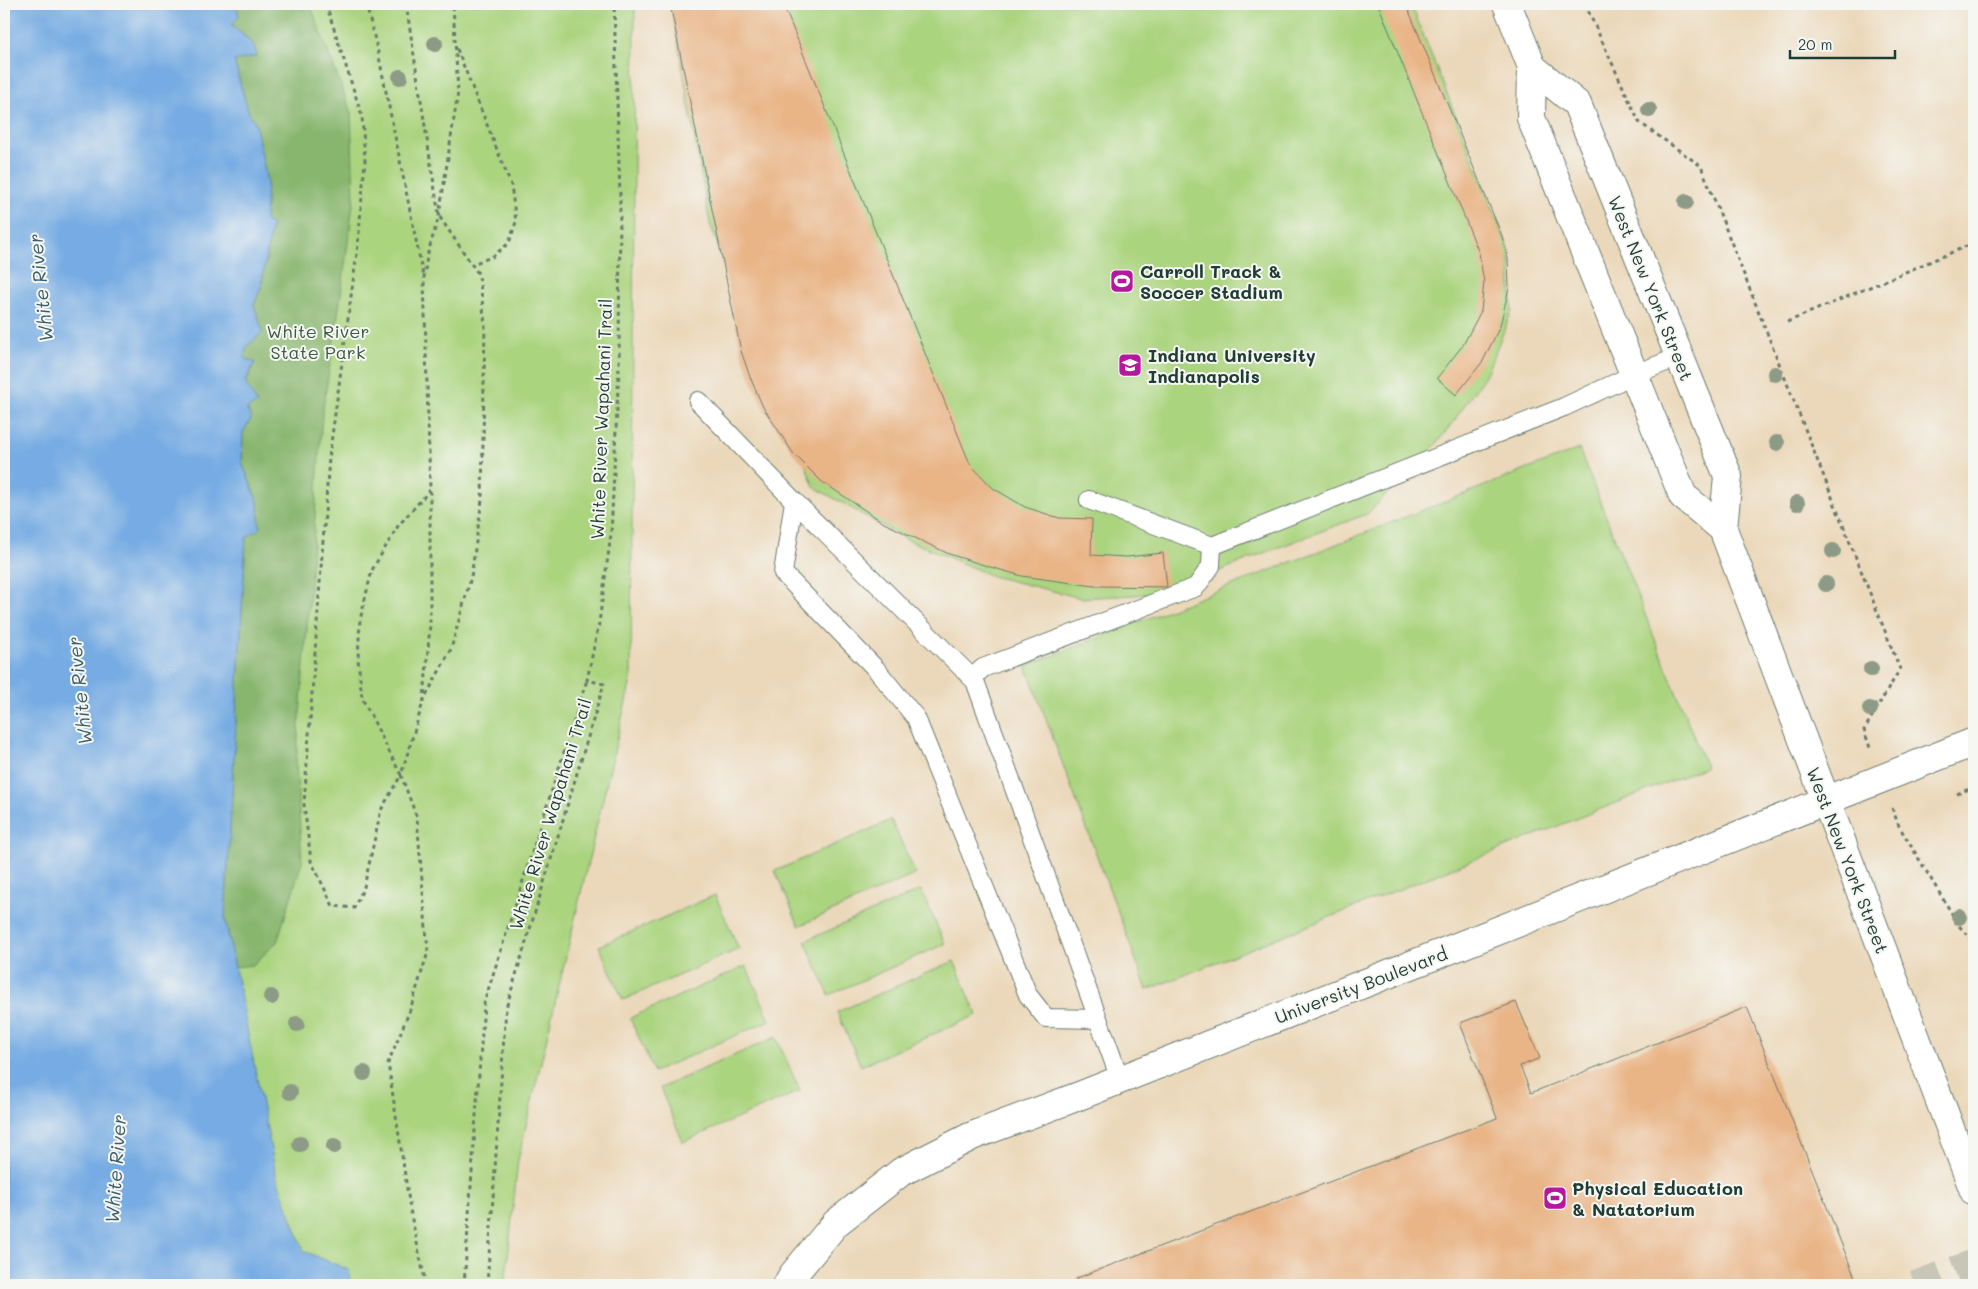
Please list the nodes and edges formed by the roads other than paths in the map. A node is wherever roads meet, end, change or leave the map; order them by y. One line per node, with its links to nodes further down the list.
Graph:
1 (1507, 4): 2 (main road, West New York Street)
2 (1532, 67): 3 (main road, West New York Street); 4 (main road, West New York Street)
3 (1679, 357): 4 (lane); 8 (main road, West New York Street)
4 (1635, 374): 8 (main road, West New York Street); 9 (lane)
5 (698, 401): 7 (lane)
6 (1090, 500): 9 (lane)
7 (794, 501): 10 (lane); 13 (lane)
8 (1723, 529): 12 (main road, West New York Street)
9 (1212, 546): 10 (lane)
10 (972, 678): 13 (lane)
11 (1974, 742): 12 (main road, University Boulevard)
12 (1825, 800): 14 (main road, University Boulevard); 15 (main road, West New York Street)
13 (1098, 1019): 14 (lane)
14 (1120, 1080): 16 (main road, University Boulevard)
15 (1974, 1191)
16 (787, 1285)

